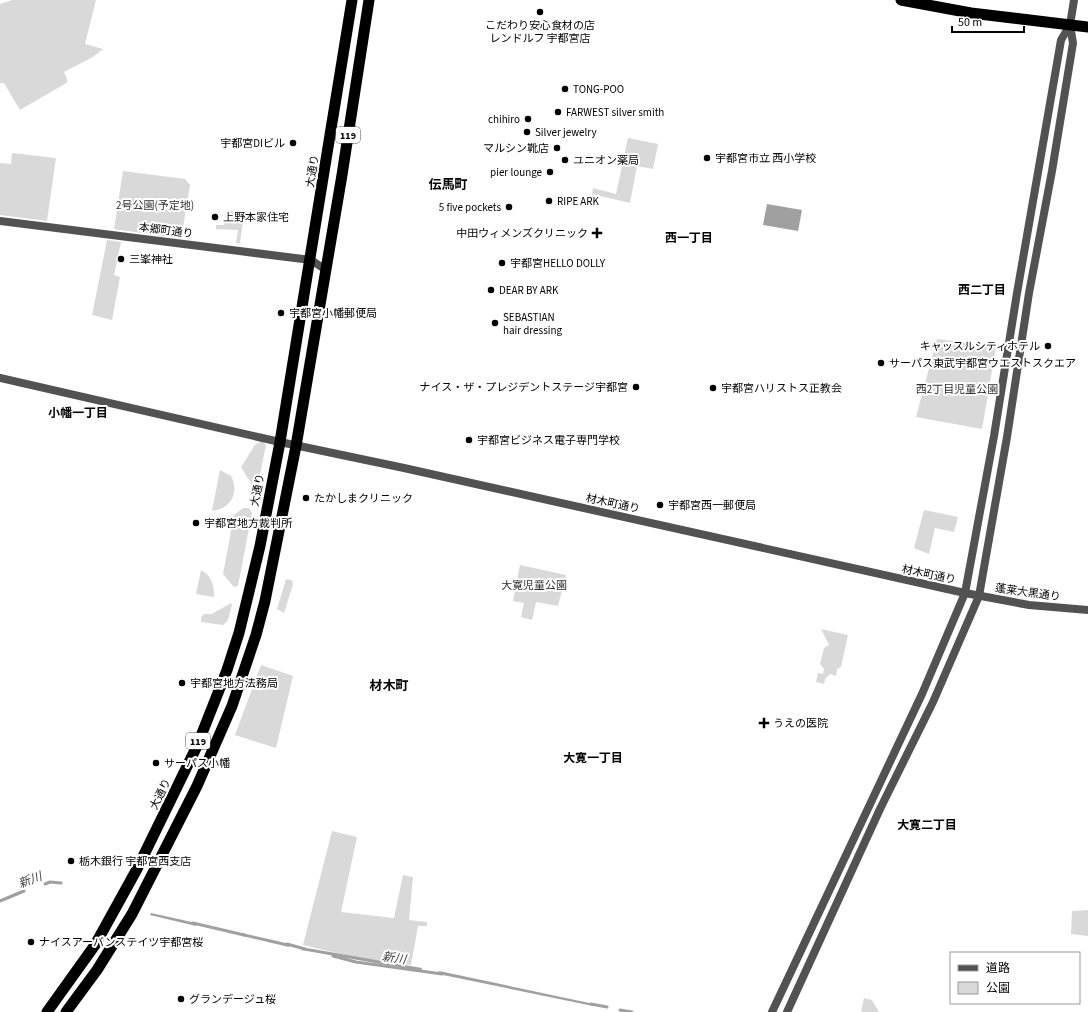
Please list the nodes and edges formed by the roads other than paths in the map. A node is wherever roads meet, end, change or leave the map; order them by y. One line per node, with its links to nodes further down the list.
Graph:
1 (352, 0): 8 (highway, 大通り / 119)
2 (369, 0): 9 (highway, 119)
3 (1074, 0): 5 (street)
4 (906, 1): 5 (highway)
5 (1070, 25): 6 (highway); 13 (street); 14 (street)
6 (1088, 27)
7 (0, 221): 8 (street, 本郷町通り)
8 (311, 260): 9 (street, 本郷町通り); 11 (highway, 大通り / 119)
9 (326, 270): 12 (highway, 119)
10 (0, 378): 11 (street, 材木町通り)
11 (280, 442): 12 (street, 材木町通り); 16 (highway, 大通り / 119)
12 (296, 446): 13 (street, 材木町通り); 17 (highway, 119)
13 (965, 593): 14 (street, 蓬莱大黒通り); 18 (street)
14 (979, 596): 15 (street, 蓬莱大黒通り); 19 (street)
15 (1088, 610)
16 (47, 1012)
17 (66, 1012)
18 (772, 1012)
19 (787, 1012)

